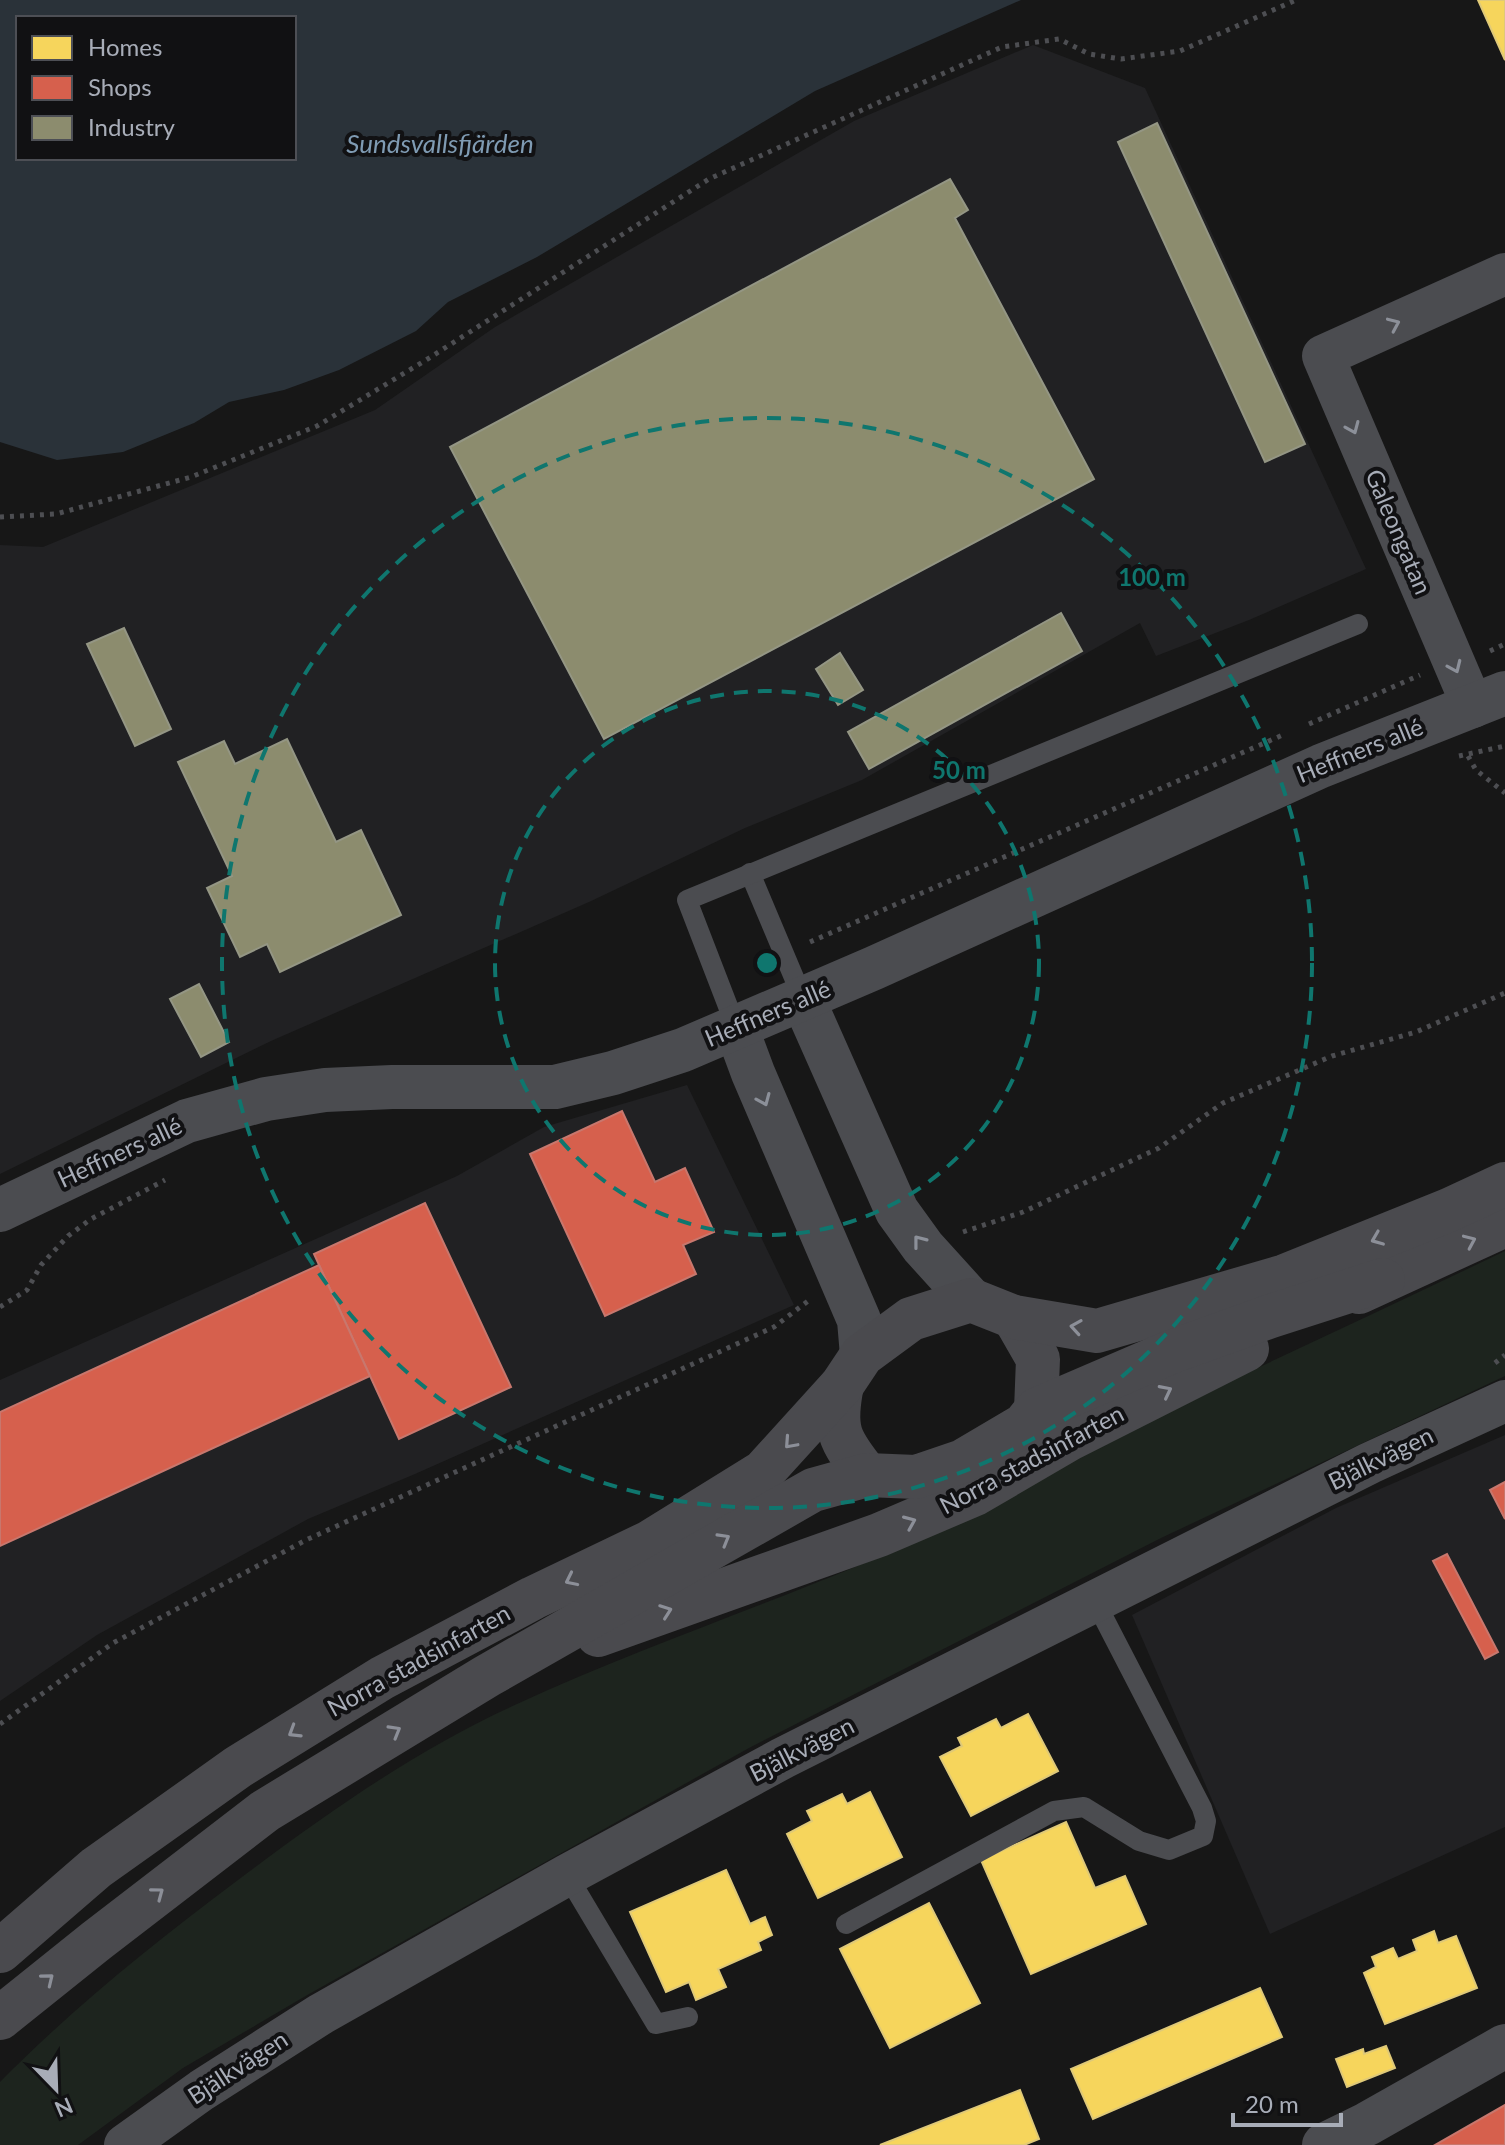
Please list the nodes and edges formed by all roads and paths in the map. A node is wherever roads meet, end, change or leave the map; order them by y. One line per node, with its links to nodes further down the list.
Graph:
1 (1296, 0): 3 (path)
2 (1505, 274): 6 (street, Galeongatan)
3 (0, 517)
4 (1358, 624): 12 (lane)
5 (1505, 644): 6 (path)
6 (1454, 664): 7 (street, Galeongatan, one-way to 7); 8 (path)
7 (1489, 700): 15 (street, Heffners allé)
8 (1304, 726)
9 (1290, 732): 13 (path)
10 (1468, 756): 11 (path)
11 (1505, 793)
12 (750, 873): 15 (lane); 16 (lane)
13 (800, 946)
14 (1505, 993): 21 (path)
15 (803, 999): 16 (street, Heffners allé); 24 (street, one-way to 15)
16 (736, 1027): 19 (street, Heffners allé); 27 (street, one-way to 27)
17 (167, 1179): 25 (path)
18 (1505, 1184): 26 (main road, one-way to 26)
19 (0, 1210)
20 (1505, 1225): 22 (main road, Norra stadsinfarten, one-way to 20)
21 (963, 1232)
22 (1383, 1280): 29 (main road, Norra stadsinfarten); 32 (main road, Norra stadsinfarten, one-way to 22)
23 (811, 1299): 33 (path)
24 (971, 1300): 26 (main road); 27 (main road, Norra stadsinfarten)
25 (0, 1307)
26 (1014, 1317): 29 (main road, Norra stadsinfarten)
27 (852, 1370): 30 (main road); 36 (main road, Norra stadsinfarten, one-way to 36)
28 (1505, 1401): 31 (street, Bjälkvägen)
29 (1036, 1410): 30 (main road, Norra stadsinfarten)
30 (867, 1475): 32 (main road, Norra stadsinfarten, one-way to 30)
31 (1095, 1601): 34 (street, Bjälkvägen); 35 (lane)
32 (487, 1676): 38 (main road, Norra stadsinfarten, one-way to 32)
33 (0, 1724)
34 (567, 1875): 37 (lane); 40 (street, Bjälkvägen)
35 (846, 1924)
36 (0, 1951)
37 (688, 2017)
38 (0, 2018)
39 (1505, 2046): 41 (street)
40 (125, 2145)
41 (1324, 2145)

